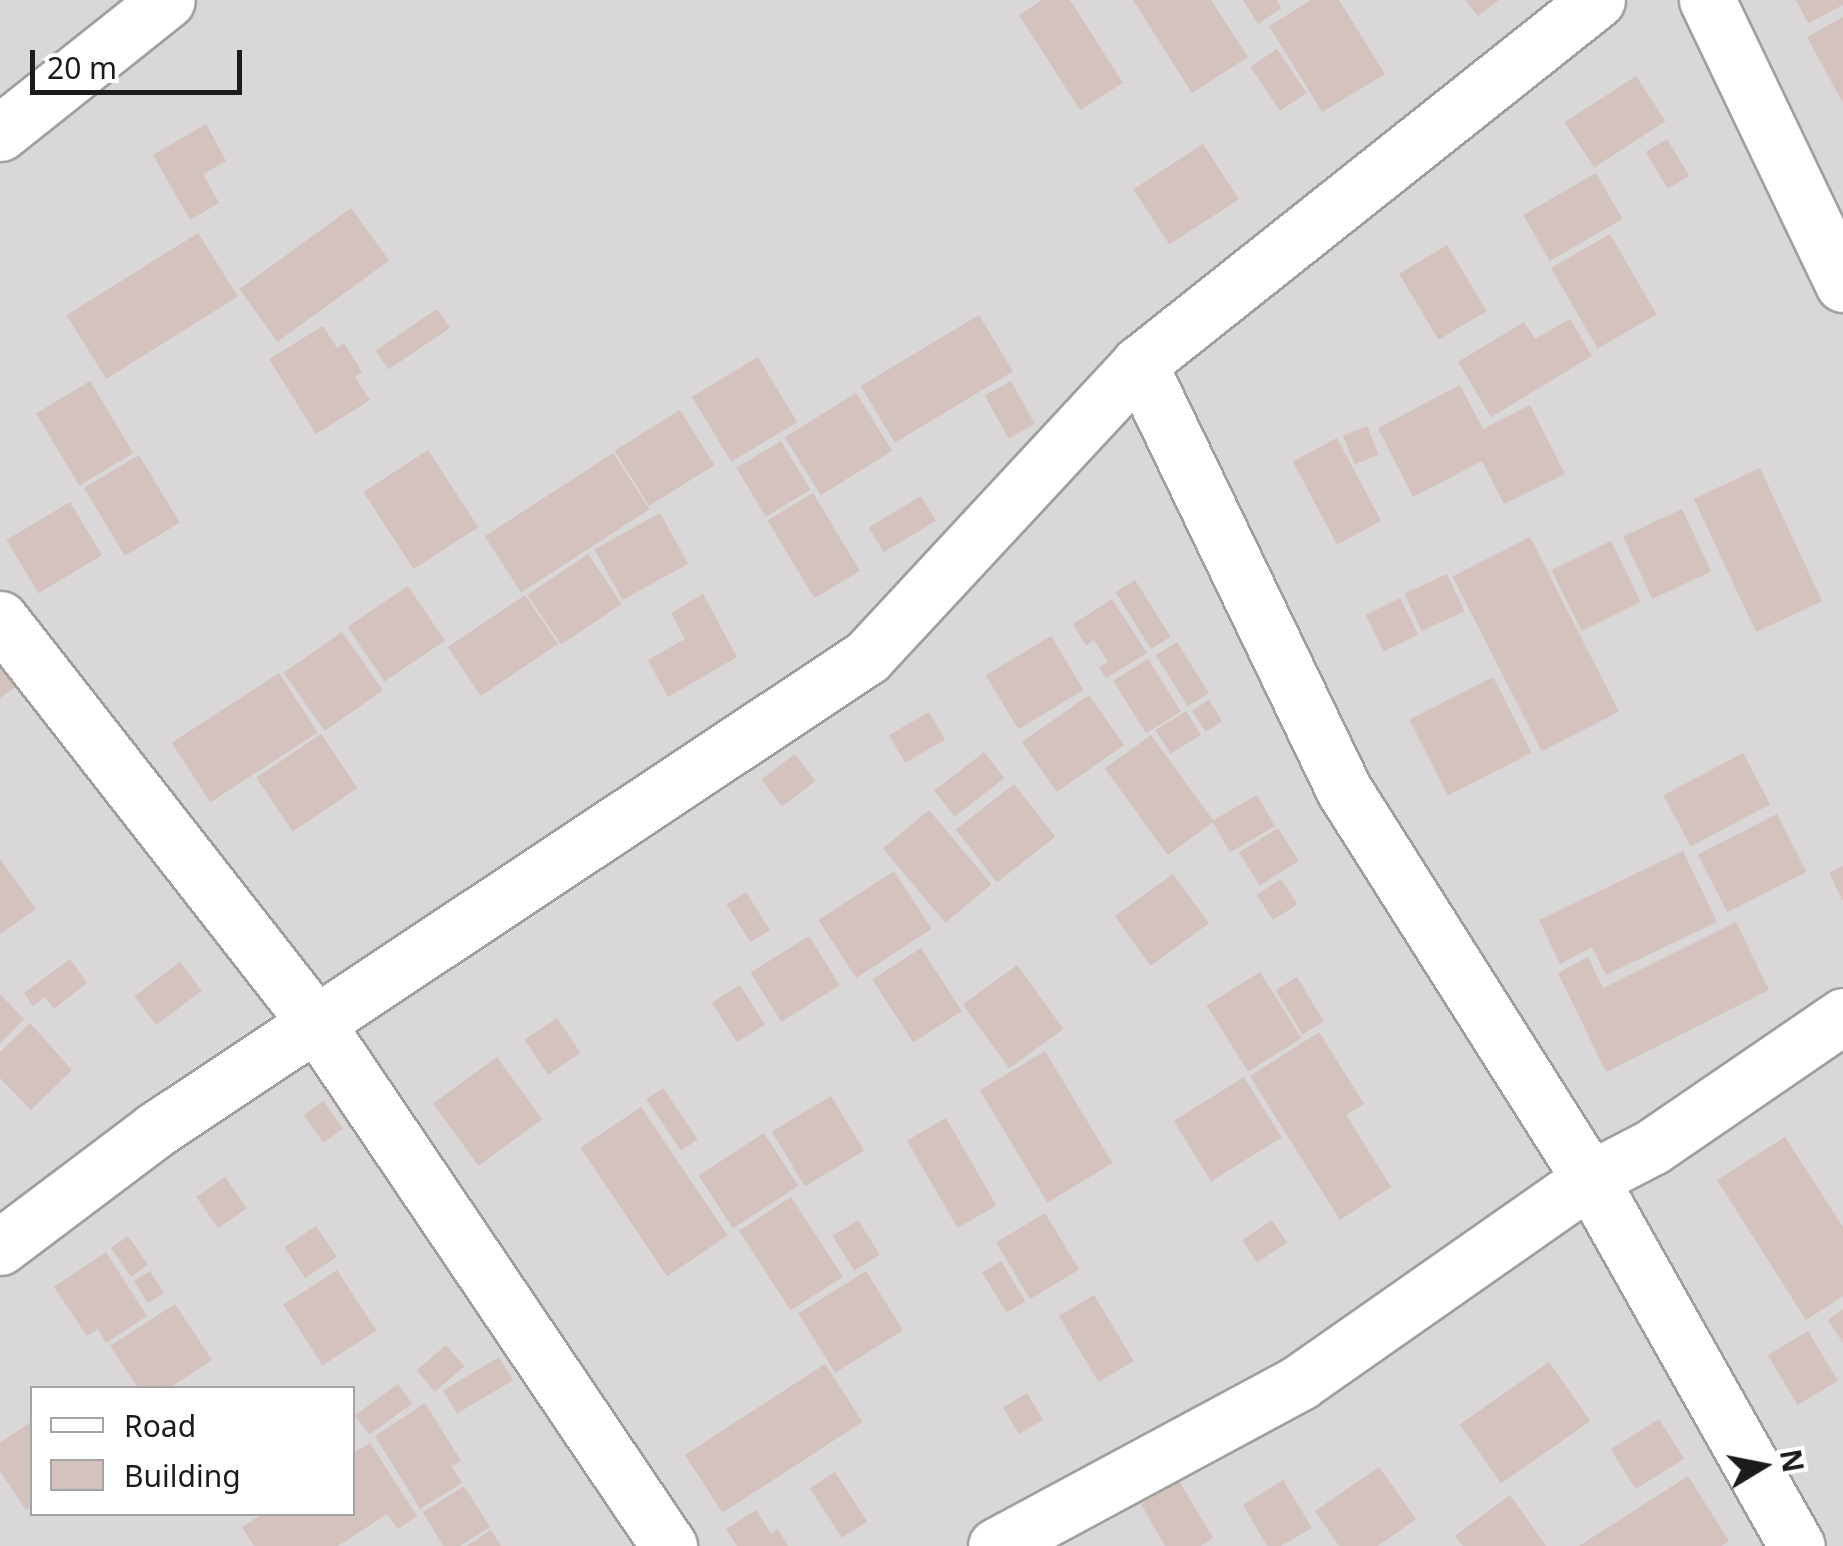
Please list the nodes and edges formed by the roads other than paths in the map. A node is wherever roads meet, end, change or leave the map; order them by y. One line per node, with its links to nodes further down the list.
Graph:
1 (167, 0): 4 (street)
2 (1597, 0): 6 (street)
3 (1707, 0): 5 (street)
4 (0, 132)
5 (1843, 284)
6 (1139, 364): 9 (street); 10 (street)
7 (0, 620): 9 (street)
8 (1843, 1016): 10 (street)
9 (316, 1023): 11 (street); 12 (street)
10 (1590, 1179): 13 (street); 14 (street)
11 (0, 1247)
12 (669, 1546)
13 (996, 1546)
14 (1797, 1546)

